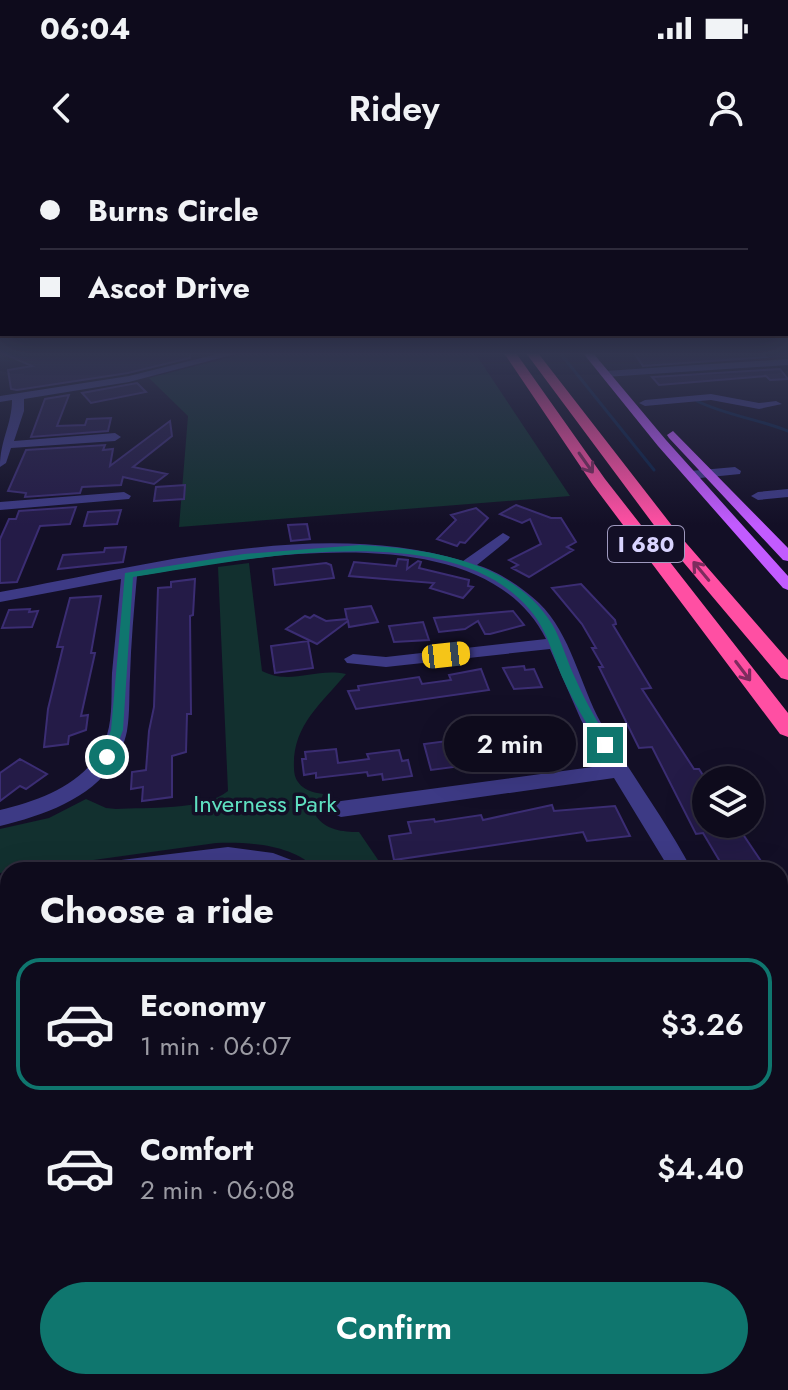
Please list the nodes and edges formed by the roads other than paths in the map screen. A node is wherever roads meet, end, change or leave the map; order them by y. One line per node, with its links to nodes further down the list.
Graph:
1 (18, 410): 7 (street)
2 (550, 410): 25 (highway, I 680, one-way to 25)
3 (575, 410): 24 (highway, I 680, one-way to 3)
4 (636, 410): 11 (main road)
5 (652, 410): 10 (main road)
6 (115, 437): 7 (street)
7 (6, 445): 8 (street)
8 (0, 463)
9 (735, 471): 10 (street)
10 (709, 473): 11 (street); 17 (main road)
11 (690, 475): 20 (main road)
12 (124, 496): 15 (street)
13 (758, 496): 14 (street)
14 (785, 496)
15 (0, 506)
16 (503, 537): 18 (street)
17 (788, 557)
18 (467, 565): 19 (street); 22 (street)
19 (129, 575): 21 (street); 28 (street)
20 (788, 585)
21 (0, 597)
22 (555, 643): 23 (street); 26 (street)
23 (353, 659)
24 (788, 673)
25 (788, 729)
26 (619, 770): 27 (street); 31 (street)
27 (341, 809)
28 (0, 818)
29 (180, 862): 30 (street)
30 (274, 862)
31 (677, 862)

